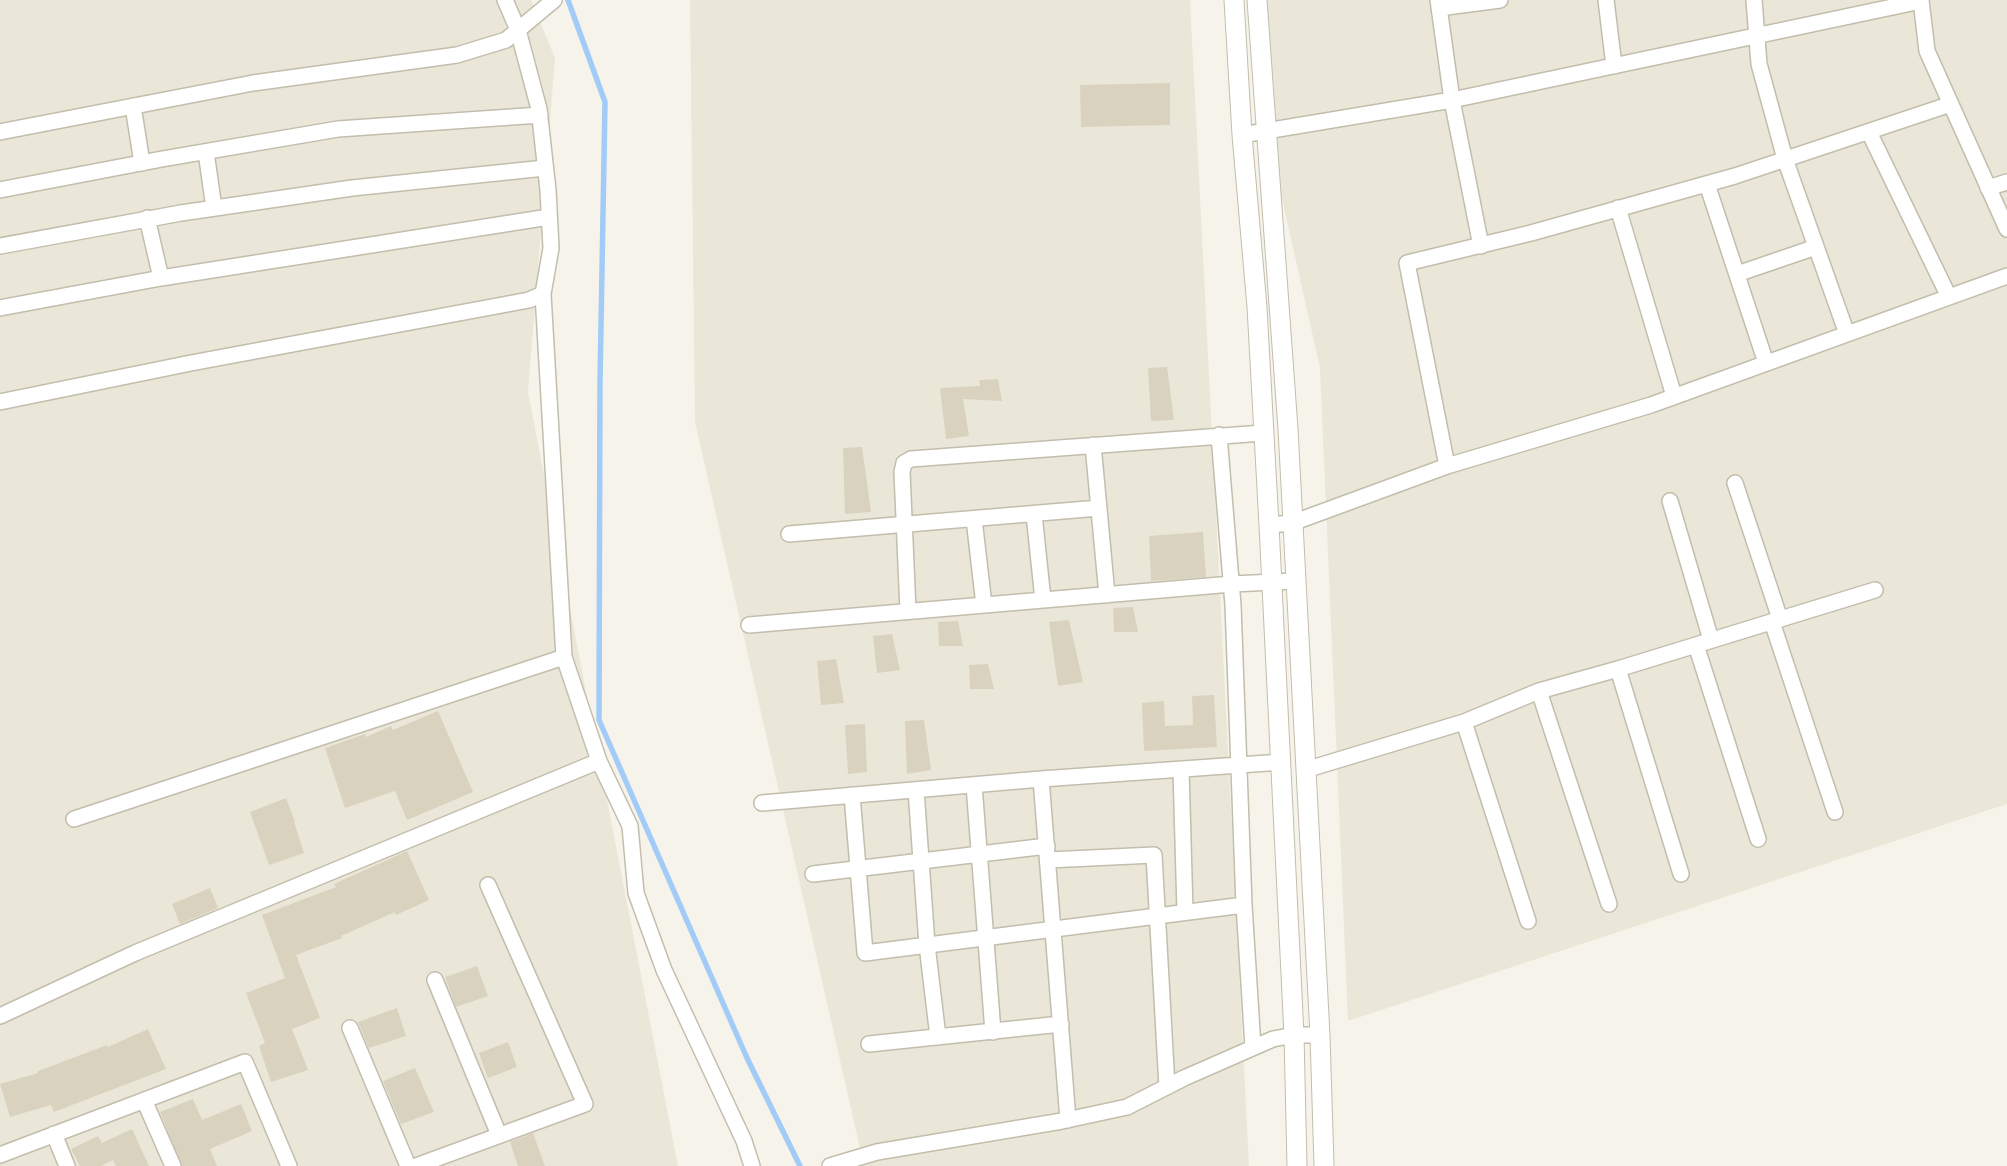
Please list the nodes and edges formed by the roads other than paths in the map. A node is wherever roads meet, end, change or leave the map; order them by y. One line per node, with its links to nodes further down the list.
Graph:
1 (505, 0): 10 (street)
2 (554, 0): 10 (street)
3 (1234, 0): 20 (street)
4 (1257, 0): 18 (street)
5 (1500, 0): 9 (street)
6 (1606, 0): 12 (street)
7 (1754, 0): 11 (street)
8 (1921, 1): 11 (street); 14 (street)
9 (1438, 4): 13 (street)
10 (518, 30): 15 (street); 16 (street)
11 (1757, 36): 12 (street); 22 (street)
12 (1614, 66): 13 (street)
13 (1452, 100): 18 (street); 35 (street)
14 (1951, 104): 19 (street); 27 (street)
15 (133, 106): 17 (street); 23 (street)
16 (540, 115): 21 (street); 24 (street)
17 (0, 132)
18 (1267, 132): 20 (street); 56 (street)
19 (1868, 132): 22 (street); 41 (street)
20 (1242, 135): 47 (street)
21 (206, 152): 23 (street); 29 (street)
22 (1785, 160): 26 (street); 36 (street)
23 (142, 164): 28 (street)
24 (546, 168): 29 (street); 31 (street)
25 (2007, 182): 27 (street)
26 (1707, 184): 30 (street); 37 (street)
27 (1988, 188): 33 (street)
28 (0, 190)
29 (214, 208): 32 (street)
30 (1618, 208): 35 (street); 45 (street)
31 (550, 216): 39 (street); 40 (street)
32 (148, 218): 34 (street); 39 (street)
33 (2007, 229)
34 (0, 246)
35 (1481, 246): 50 (street)
36 (1816, 247): 37 (street); 43 (street)
37 (1737, 274): 44 (street)
38 (2007, 276): 41 (street)
39 (161, 278): 42 (street)
40 (544, 294): 46 (street); 71 (street)
41 (1949, 297): 43 (street)
42 (0, 308)
43 (1848, 334): 44 (street)
44 (1766, 363): 45 (street)
45 (1674, 396): 50 (street)
46 (0, 402)
47 (1263, 433): 48 (street); 58 (street)
48 (1219, 436): 49 (street); 62 (street)
49 (1093, 445): 53 (street); 57 (street)
50 (1447, 466): 56 (street)
51 (1735, 483): 68 (street)
52 (1670, 501): 70 (street)
53 (1099, 508): 54 (street); 64 (street)
54 (1034, 514): 55 (street); 65 (street)
55 (974, 519): 57 (street); 66 (street)
56 (1292, 523): 58 (street); 60 (street)
57 (904, 524): 59 (street); 67 (street)
58 (1269, 525): 61 (street)
59 (789, 534)
60 (1295, 581): 61 (street); 79 (street)
61 (1271, 582): 62 (street); 76 (street)
62 (1232, 584): 64 (street); 77 (street)
63 (1875, 590): 68 (street)
64 (1107, 595): 65 (street)
65 (1043, 600): 66 (street)
66 (984, 605): 67 (street)
67 (908, 611): 69 (street)
68 (1776, 620): 70 (street); 85 (street)
69 (749, 624)
70 (1704, 642): 72 (street); 87 (street)
71 (564, 657): 75 (street); 86 (street)
72 (1618, 669): 73 (street); 93 (street)
73 (1539, 691): 74 (street); 95 (street)
74 (1464, 722): 79 (street); 99 (street)
75 (599, 761): 104 (street); 124 (street)
76 (1282, 762): 77 (street); 108 (street)
77 (1239, 765): 78 (street); 96 (street)
78 (1181, 769): 80 (street); 97 (street)
79 (1305, 770): 109 (street)
80 (1041, 779): 81 (street); 88 (street)
81 (974, 785): 82 (street); 89 (street)
82 (916, 790): 83 (street); 90 (street)
83 (852, 796): 84 (street); 91 (street)
84 (762, 803)
85 (1835, 812)
86 (74, 819)
87 (1758, 839)
88 (1047, 853): 89 (street); 98 (street); 100 (street)
89 (979, 854): 90 (street); 101 (street)
90 (921, 861): 91 (street); 102 (street)
91 (858, 869): 92 (street); 102 (street)
92 (813, 874)
93 (1680, 874)
94 (488, 885): 117 (street)
95 (1609, 904)
96 (1244, 905): 97 (street); 112 (street)
97 (1185, 912): 98 (street)
98 (1157, 916): 100 (street); 113 (street)
99 (1528, 921)
100 (1053, 929): 101 (street); 105 (street)
101 (985, 938): 102 (street); 107 (street)
102 (927, 945): 110 (street)
103 (435, 980): 117 (street)
104 (0, 1016)
105 (1060, 1024): 107 (street); 115 (street)
106 (350, 1028): 122 (street)
107 (994, 1032): 110 (street)
108 (1294, 1035): 109 (street); 112 (street); 126 (street)
109 (1320, 1035): 127 (street)
110 (938, 1037): 111 (street)
111 (869, 1044)
112 (1253, 1047): 113 (street)
113 (1167, 1087): 115 (street)
114 (144, 1100): 116 (street); 120 (street); 121 (street)
115 (1068, 1120): 125 (street)
116 (54, 1134): 118 (street); 119 (street)
117 (499, 1135): 123 (street)
118 (0, 1155)
119 (67, 1166)
120 (173, 1166)
121 (289, 1166)
122 (408, 1166)
123 (416, 1166)
124 (752, 1166)
125 (830, 1166)
126 (1297, 1166)
127 (1324, 1166)

